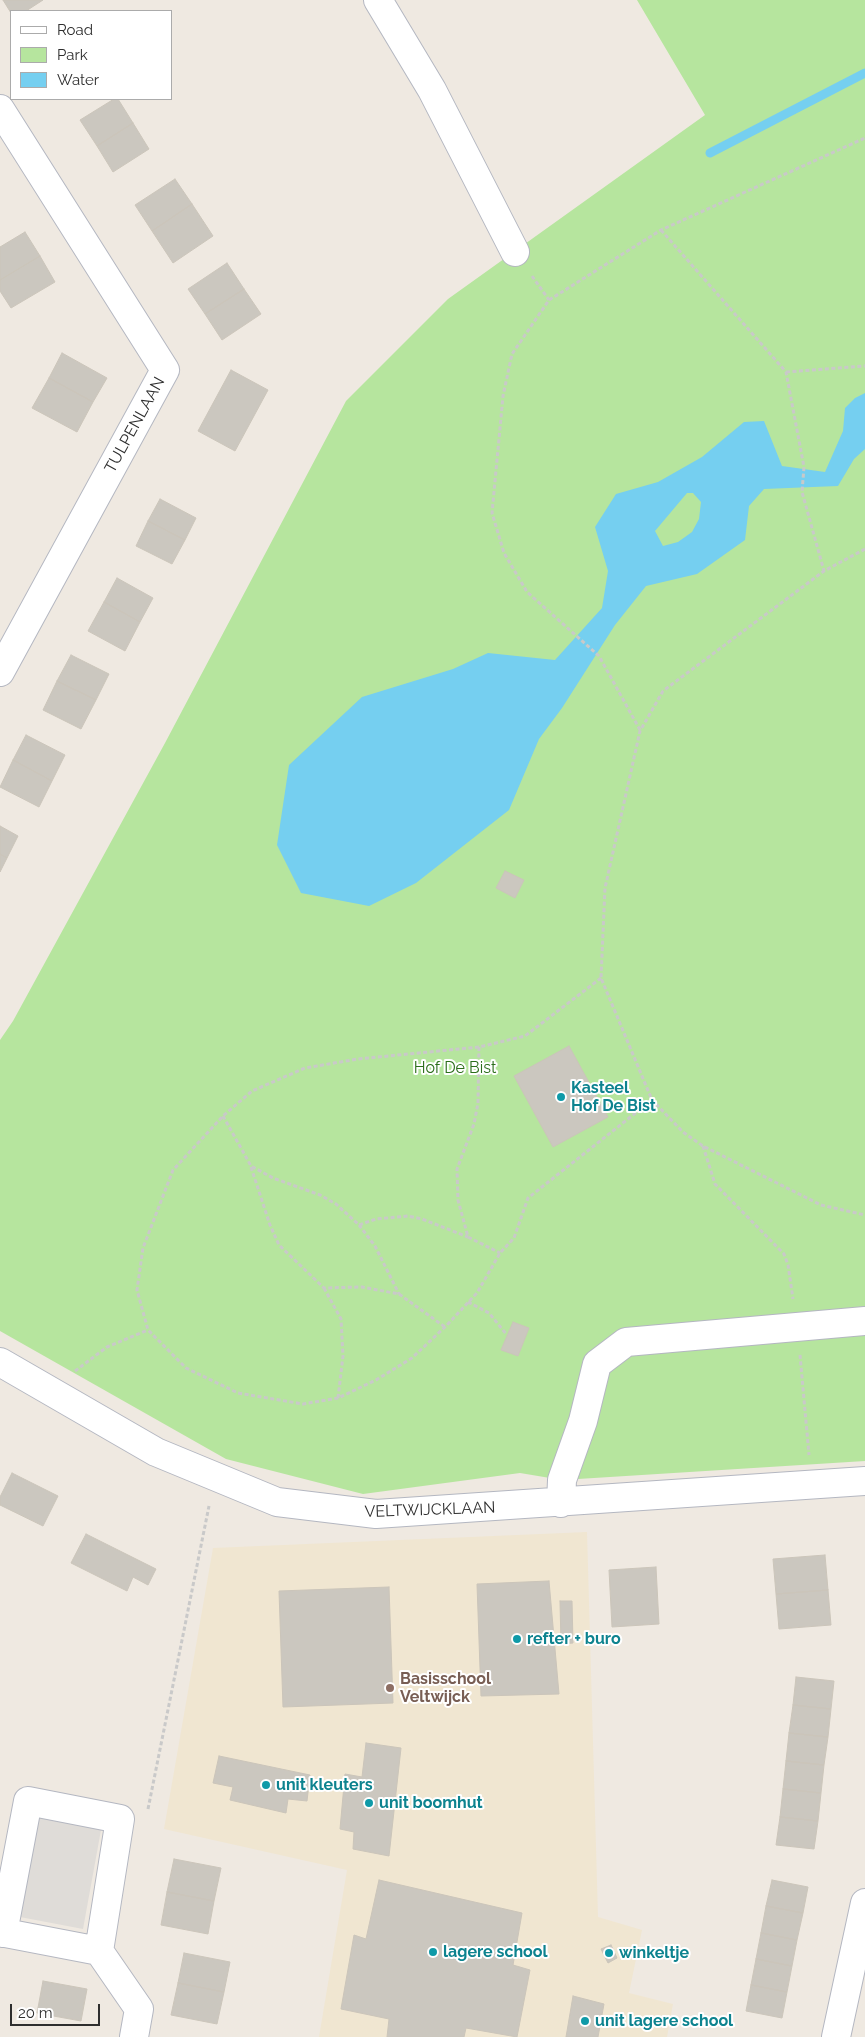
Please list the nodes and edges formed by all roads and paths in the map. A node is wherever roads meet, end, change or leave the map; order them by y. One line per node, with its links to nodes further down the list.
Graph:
1 (378, 0): 5 (street)
2 (0, 109): 10 (street, TULPENLAAN)
3 (865, 138): 4 (path)
4 (661, 230): 7 (path); 11 (path)
5 (515, 252)
6 (865, 366): 7 (path)
7 (786, 372): 9 (path)
8 (865, 549): 9 (path)
9 (824, 571): 11 (path)
10 (0, 672)
11 (640, 731): 12 (path)
12 (601, 978): 13 (path); 14 (path)
13 (478, 1047): 15 (path); 20 (path)
14 (652, 1100): 16 (path); 21 (path)
15 (223, 1116): 17 (path); 29 (path)
16 (703, 1146): 18 (path); 22 (path)
17 (251, 1166): 19 (path); 23 (path)
18 (865, 1215)
19 (359, 1225): 20 (path); 24 (path)
20 (468, 1237): 21 (path)
21 (500, 1253): 25 (path)
22 (788, 1265)
23 (324, 1288): 24 (path); 33 (path)
24 (399, 1294): 27 (path)
25 (468, 1302): 27 (path); 30 (path)
26 (865, 1321): 28 (street)
27 (445, 1327): 33 (path)
28 (797, 1327): 36 (path); 37 (street)
29 (148, 1330): 32 (path); 33 (path)
30 (507, 1335)
31 (0, 1362): 32 (street, VELTWIJCKLAAN)
32 (58, 1394): 34 (street, VELTWIJCKLAAN)
33 (338, 1398)
34 (215, 1478): 37 (street, VELTWIJCKLAAN); 38 (path)
35 (865, 1481): 36 (street, VELTWIJCKLAAN)
36 (812, 1485): 37 (street, VELTWIJCKLAAN)
37 (561, 1503)
38 (120, 1819): 40 (street); 41 (street)
39 (865, 1903): 43 (street)
40 (1, 1933): 41 (street)
41 (99, 1951): 42 (street)
42 (134, 2037)
43 (836, 2037)

